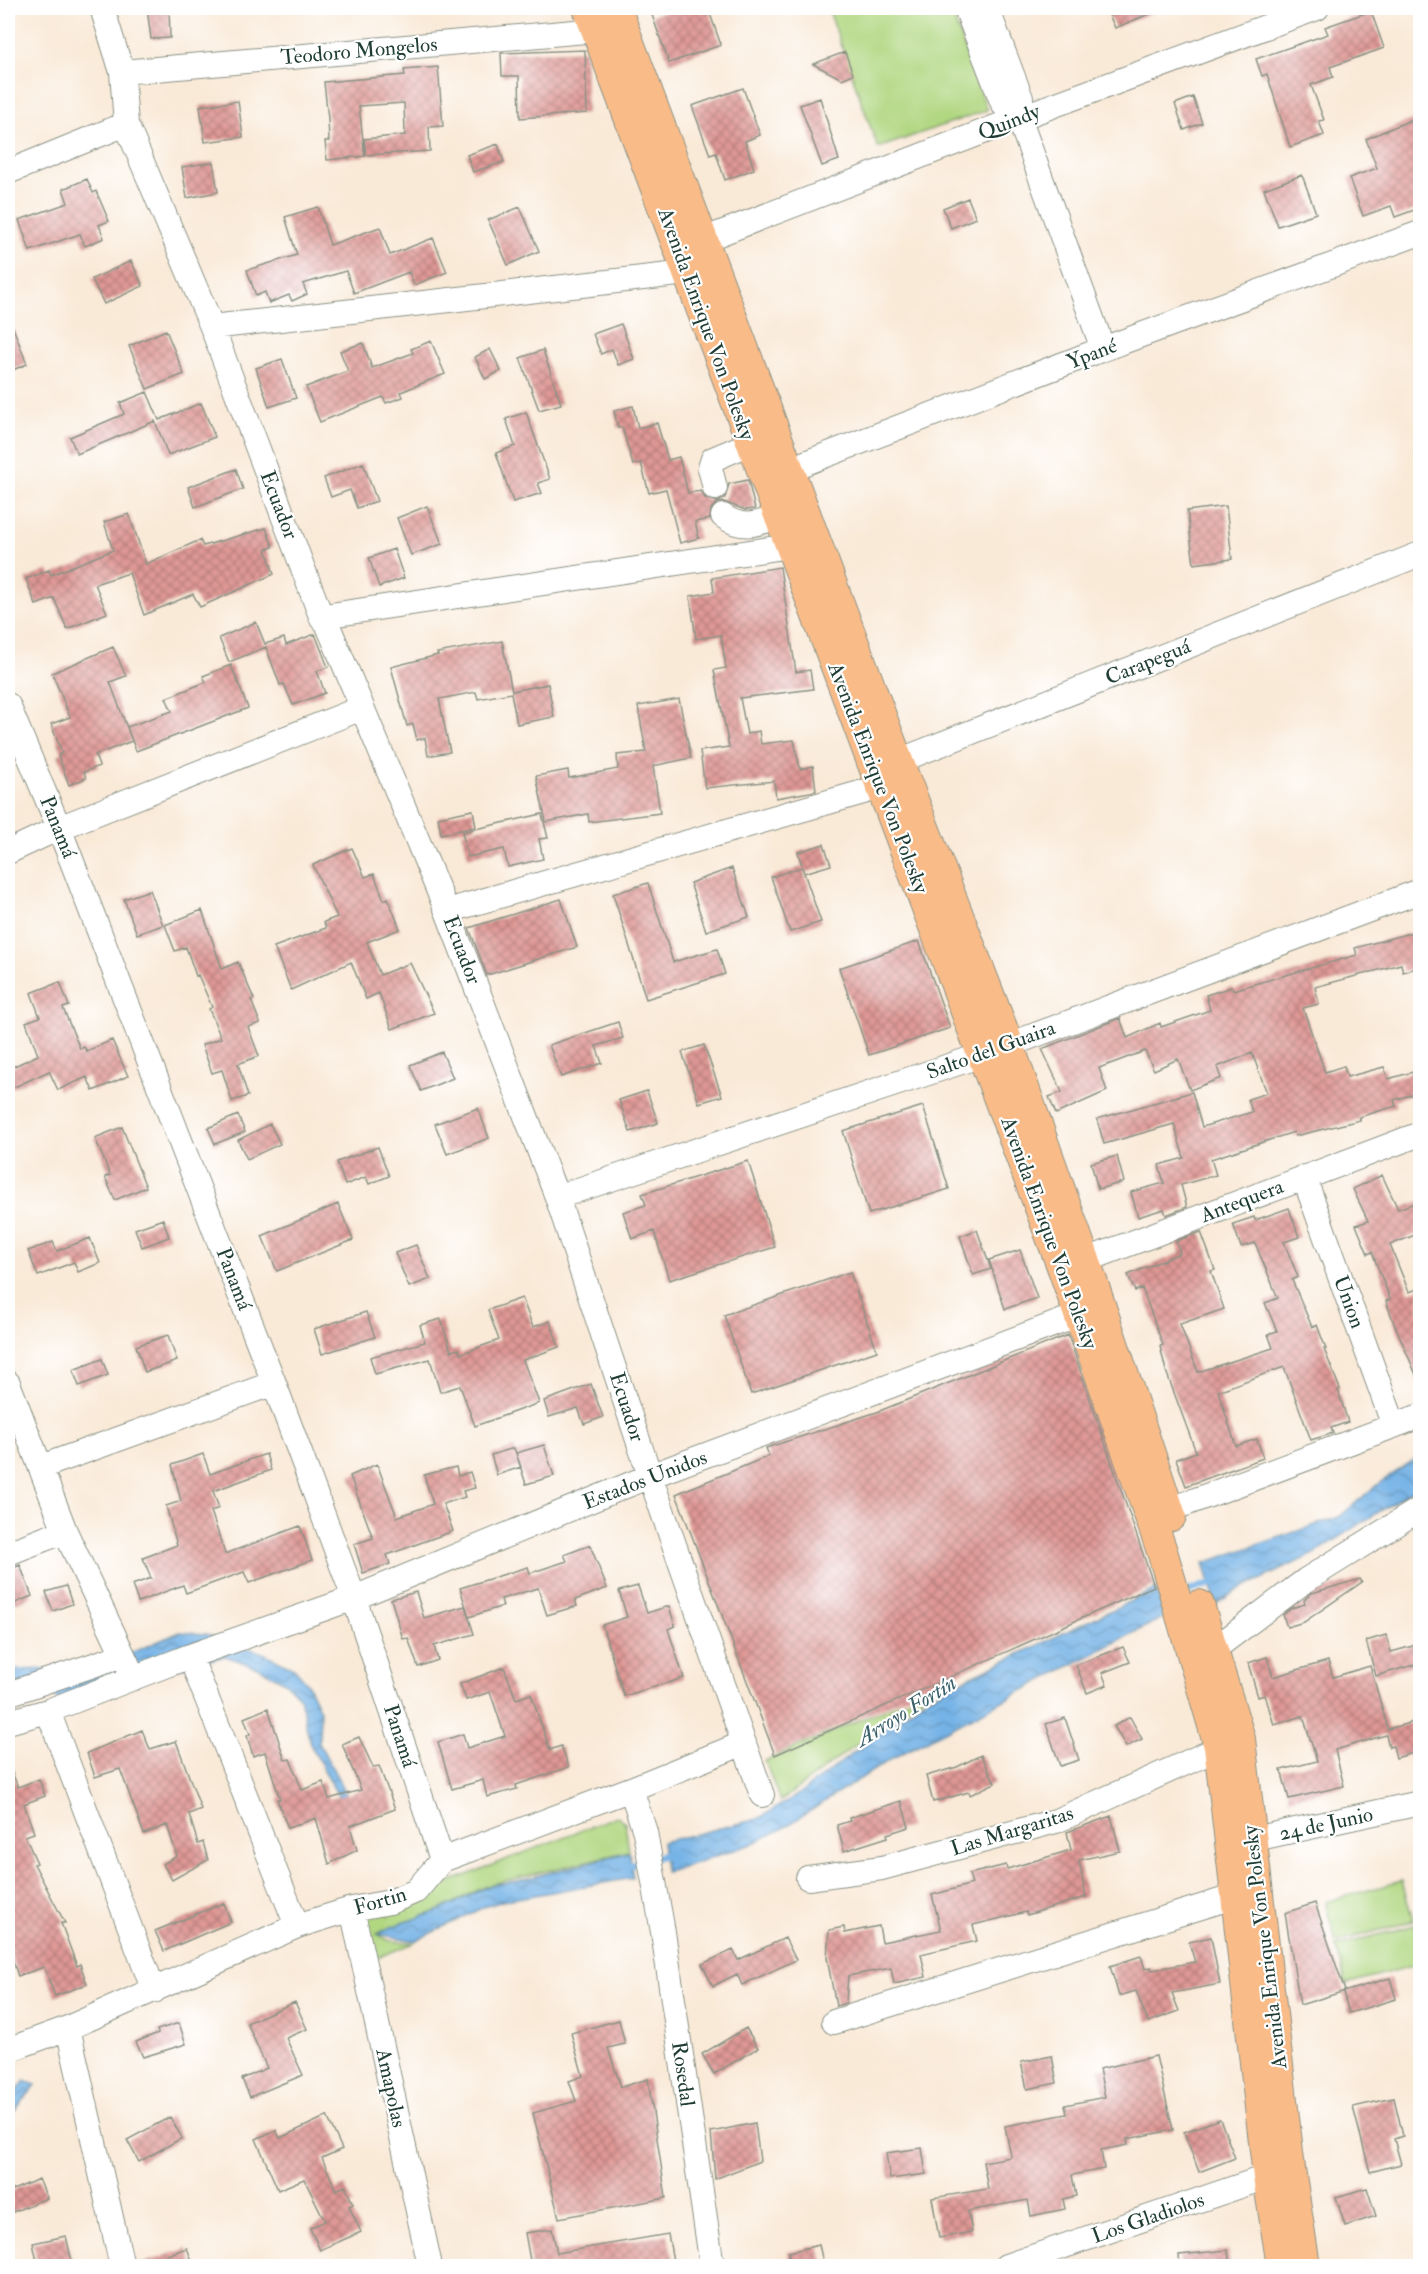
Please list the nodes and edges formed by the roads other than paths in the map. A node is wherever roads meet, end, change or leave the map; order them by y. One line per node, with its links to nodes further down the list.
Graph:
1 (102, 8): 7 (street, Ecuador)
2 (616, 8): 12 (main road, Avenida Enrique Von Polesky)
3 (966, 8): 8 (street)
4 (987, 8): 8 (street)
5 (1317, 8): 8 (street, Quindy)
6 (593, 19): 7 (street, Teodoro Mongelos); 12 (main road, Avenida Enrique Von Polesky)
7 (122, 72): 9 (street, Ecuador)
8 (1019, 118): 12 (street, Quindy); 14 (street)
9 (126, 124): 10 (street); 13 (street, Ecuador)
10 (8, 172)
11 (1420, 233): 14 (street, Ypané)
12 (695, 256): 13 (street, Quindy); 15 (main road, Avenida Enrique Von Polesky); 16 (main road, Avenida Enrique Von Polesky)
13 (212, 327): 22 (street, Ecuador)
14 (1103, 349): 16 (street, Ypané)
15 (751, 443): 16 (main road, Avenida Enrique Von Polesky); 17 (street)
16 (777, 474): 19 (main road, Avenida Enrique Von Polesky); 25 (main road, Avenida Enrique Von Polesky)
17 (715, 488)
18 (723, 516): 19 (street)
19 (778, 517): 20 (main road, Avenida Enrique Von Polesky)
20 (790, 546): 22 (street); 25 (main road, Avenida Enrique Von Polesky)
21 (1420, 554): 25 (street, Carapeguá)
22 (324, 616): 24 (street, Ecuador)
23 (8, 705): 26 (street, Panamá)
24 (362, 708): 26 (street); 29 (street, Ecuador)
25 (885, 773): 29 (street, Carapeguá); 30 (main road, Avenida Enrique Von Polesky)
26 (59, 828): 27 (street); 36 (street, Panamá)
27 (8, 852)
28 (1420, 891): 30 (street, Salto del Guaira)
29 (447, 911): 33 (street, Ecuador)
30 (995, 1049): 33 (street, Salto del Guaira); 34 (main road, Avenida Enrique Von Polesky)
31 (1420, 1134): 32 (street, Antequera)
32 (1304, 1177): 34 (street, Antequera); 39 (street, Union)
33 (557, 1197): 41 (street, Ecuador)
34 (1074, 1265): 35 (main road, Avenida Enrique Von Polesky)
35 (1090, 1311): 41 (street, Estados Unidos); 43 (main road, Avenida Enrique Von Polesky); 45 (main road, Avenida Enrique Von Polesky)
36 (274, 1383): 40 (street); 47 (street, Panamá)
37 (8, 1385): 40 (street)
38 (1420, 1416): 39 (street)
39 (1394, 1426): 43 (street)
40 (41, 1467): 44 (street)
41 (650, 1476): 47 (street, Estados Unidos); 55 (street, Ecuador)
42 (1420, 1509): 48 (street)
43 (1169, 1510): 45 (main road, Avenida Enrique Von Polesky)
44 (65, 1531): 46 (street); 49 (street)
45 (1171, 1548): 48 (main road, Avenida Enrique Von Polesky)
46 (8, 1553)
47 (354, 1598): 50 (street, Estados Unidos); 61 (street, Panamá)
48 (1203, 1640): 56 (main road, Avenida Enrique Von Polesky)
49 (123, 1655): 51 (street); 52 (street)
50 (190, 1656): 51 (street, Estados Unidos); 65 (street)
51 (134, 1678): 53 (street, Estados Unidos)
52 (8, 1694)
53 (48, 1711): 54 (street, Estados Unidos); 66 (street)
54 (8, 1722)
55 (744, 1743): 57 (street, Fortin); 58 (street, Ecuador)
56 (1230, 1743): 60 (main road, Avenida Enrique Von Polesky); 62 (street, Las Margaritas)
57 (631, 1789): 61 (street, Fortin); 73 (street, Rosedal)
58 (762, 1795)
59 (1420, 1803): 60 (street, 24 de Junio)
60 (1242, 1842): 63 (main road, Avenida Enrique Von Polesky); 70 (main road, Avenida Enrique Von Polesky)
61 (442, 1860): 64 (street, Fortin)
62 (808, 1878)
63 (1236, 1896): 67 (street); 70 (main road, Avenida Enrique Von Polesky)
64 (352, 1909): 65 (street, Fortin); 71 (street, Amapolas)
65 (297, 1926): 66 (street, Fortin)
66 (154, 1991): 68 (street, Fortin)
67 (834, 2022)
68 (68, 2028): 69 (street, Fortin); 72 (street)
69 (8, 2050)
70 (1279, 2173): 74 (street, Los Gladiolos); 75 (main road, Avenida Enrique Von Polesky); 76 (main road, Avenida Enrique Von Polesky)
71 (426, 2265)
72 (122, 2266)
73 (712, 2266)
74 (1006, 2266)
75 (1282, 2266)
76 (1305, 2266)

